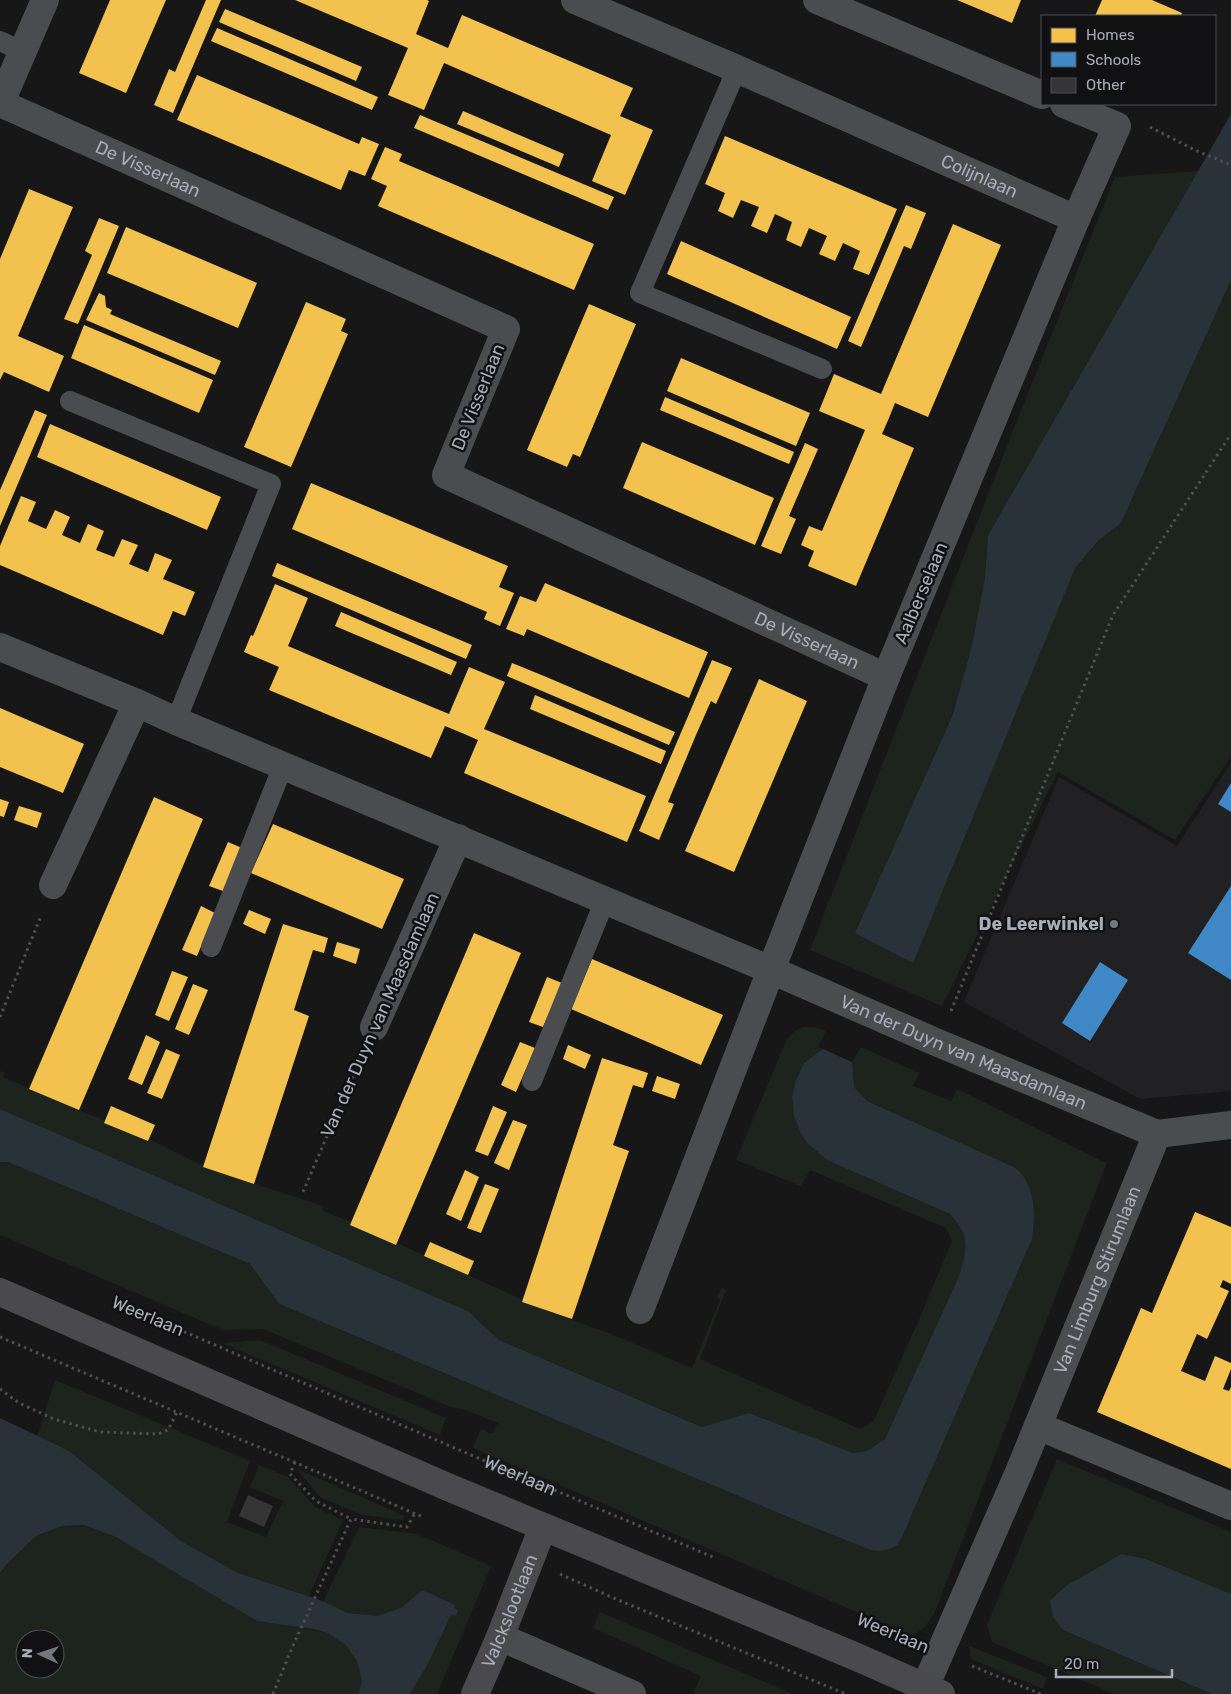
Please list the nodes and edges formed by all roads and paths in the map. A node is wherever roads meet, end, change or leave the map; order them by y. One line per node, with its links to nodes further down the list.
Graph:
1 (45, 0): 4 (street)
2 (575, 0): 5 (street, Colijnlaan)
3 (817, 0): 6 (street)
4 (12, 46): 7 (street)
5 (737, 69): 11 (street, Colijnlaan); 12 (lane)
6 (1041, 95)
7 (0, 104): 16 (street, De Visserlaan)
8 (1066, 105): 9 (street)
9 (1117, 126): 10 (path); 11 (street)
10 (1231, 165)
11 (1076, 219): 16 (street, Aalberselaan)
12 (822, 370)
13 (70, 401): 18 (lane)
14 (1231, 434): 27 (path)
15 (0, 647): 17 (street, Van der Duyn van Maasdamlaan)
16 (886, 677): 24 (street, Aalberselaan)
17 (137, 703): 18 (street, Van der Duyn van Maasdamlaan); 21 (street)
18 (176, 721): 19 (street, Van der Duyn van Maasdamlaan)
19 (283, 766): 20 (street, Van der Duyn van Maasdamlaan); 23 (lane)
20 (458, 838): 22 (street, Van der Duyn van Maasdamlaan); 26 (street, Van der Duyn van Maasdamlaan)
21 (54, 885): 25 (path)
22 (605, 900): 24 (street, Van der Duyn van Maasdamlaan); 28 (lane)
23 (211, 947)
24 (771, 970): 27 (street, Van der Duyn van Maasdamlaan); 33 (street)
25 (0, 1018)
26 (374, 1027): 31 (path, Van der Duyn van Maasdamlaan)
27 (938, 1043): 30 (street, Van der Duyn van Maasdamlaan)
28 (532, 1081)
29 (1231, 1125): 30 (street)
30 (1157, 1134): 37 (street, Van Limburg Stirumlaan)
31 (303, 1192)
32 (0, 1292): 42 (main road, Weerlaan)
33 (640, 1310)
34 (172, 1326): 43 (path, Weerlaan)
35 (0, 1389): 36 (path)
36 (177, 1412)
37 (1038, 1426): 39 (street); 46 (street, Van Limburg Stirumlaan)
38 (295, 1462): 41 (path)
39 (1231, 1506)
40 (414, 1514): 41 (path)
41 (350, 1519): 49 (path)
42 (543, 1527): 45 (main road, Valckslootlaan); 47 (main road, Weerlaan)
43 (721, 1560)
44 (865, 1620): 46 (path, Weerlaan)
45 (500, 1637): 50 (main road, Valckslootlaan); 51 (street)
46 (940, 1653): 47 (street, Van Limburg Stirumlaan); 48 (path, Weerlaan)
47 (933, 1690)
48 (1033, 1692): 52 (path, Weerlaan)
49 (273, 1694)
50 (475, 1694)
51 (632, 1694)
52 (1041, 1694)

